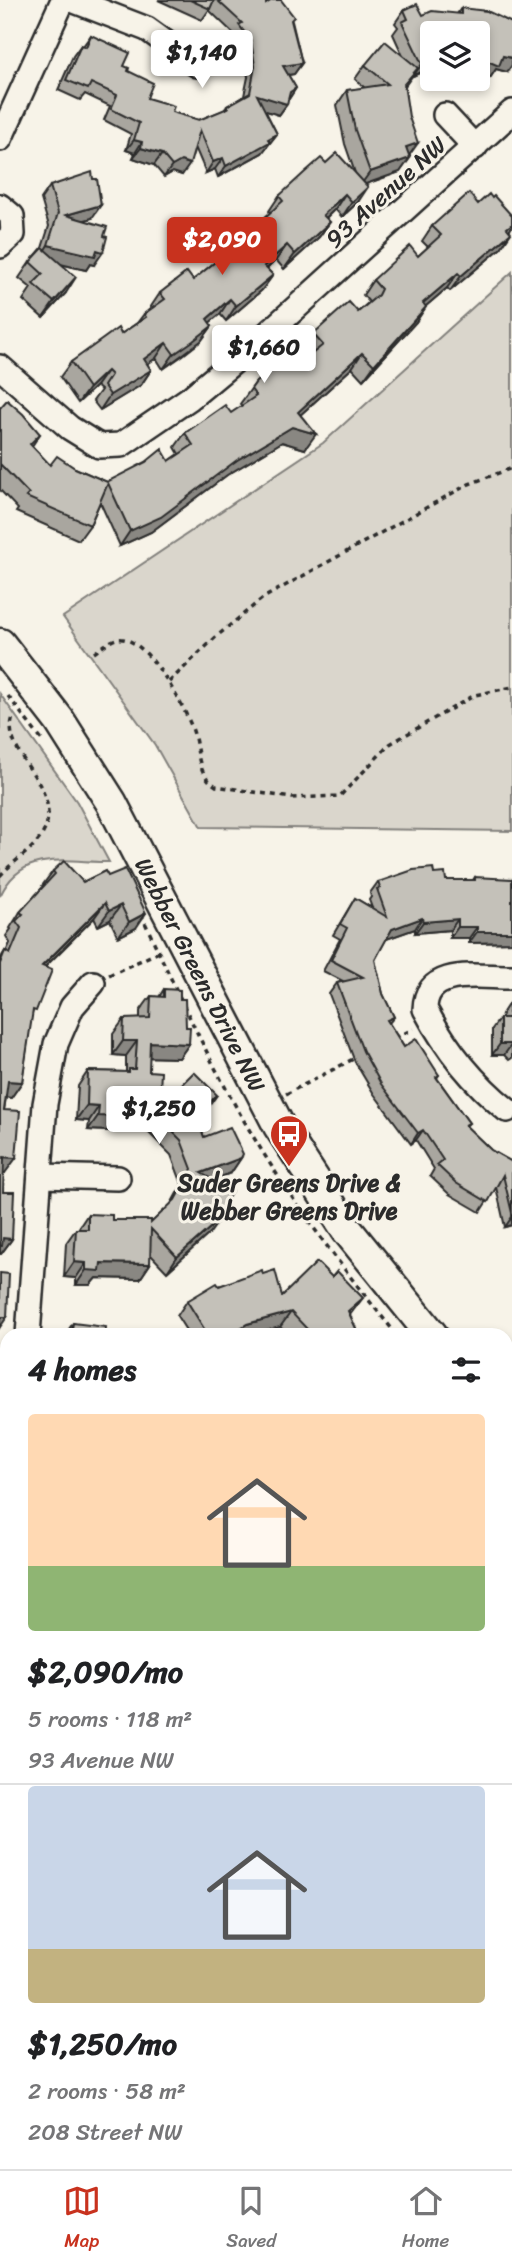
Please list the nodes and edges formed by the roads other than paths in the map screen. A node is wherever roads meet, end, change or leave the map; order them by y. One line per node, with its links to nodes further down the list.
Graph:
1 (63, 0): 6 (street)
2 (72, 0): 3 (street)
3 (197, 65)
4 (512, 112): 7 (street, 93 Avenue NW)
5 (445, 115): 7 (street, 93 Avenue NW)
6 (0, 139)
7 (475, 148): 10 (street, 93 Avenue NW)
8 (0, 206): 9 (street)
9 (0, 246)
10 (0, 367)
11 (0, 644): 18 (main road, Webber Greens Drive NW)
12 (512, 977): 14 (street)
13 (93, 982): 15 (street)
14 (507, 1110)
15 (40, 1176): 16 (street); 17 (street)
16 (118, 1178)
17 (29, 1328)
18 (426, 1328)

